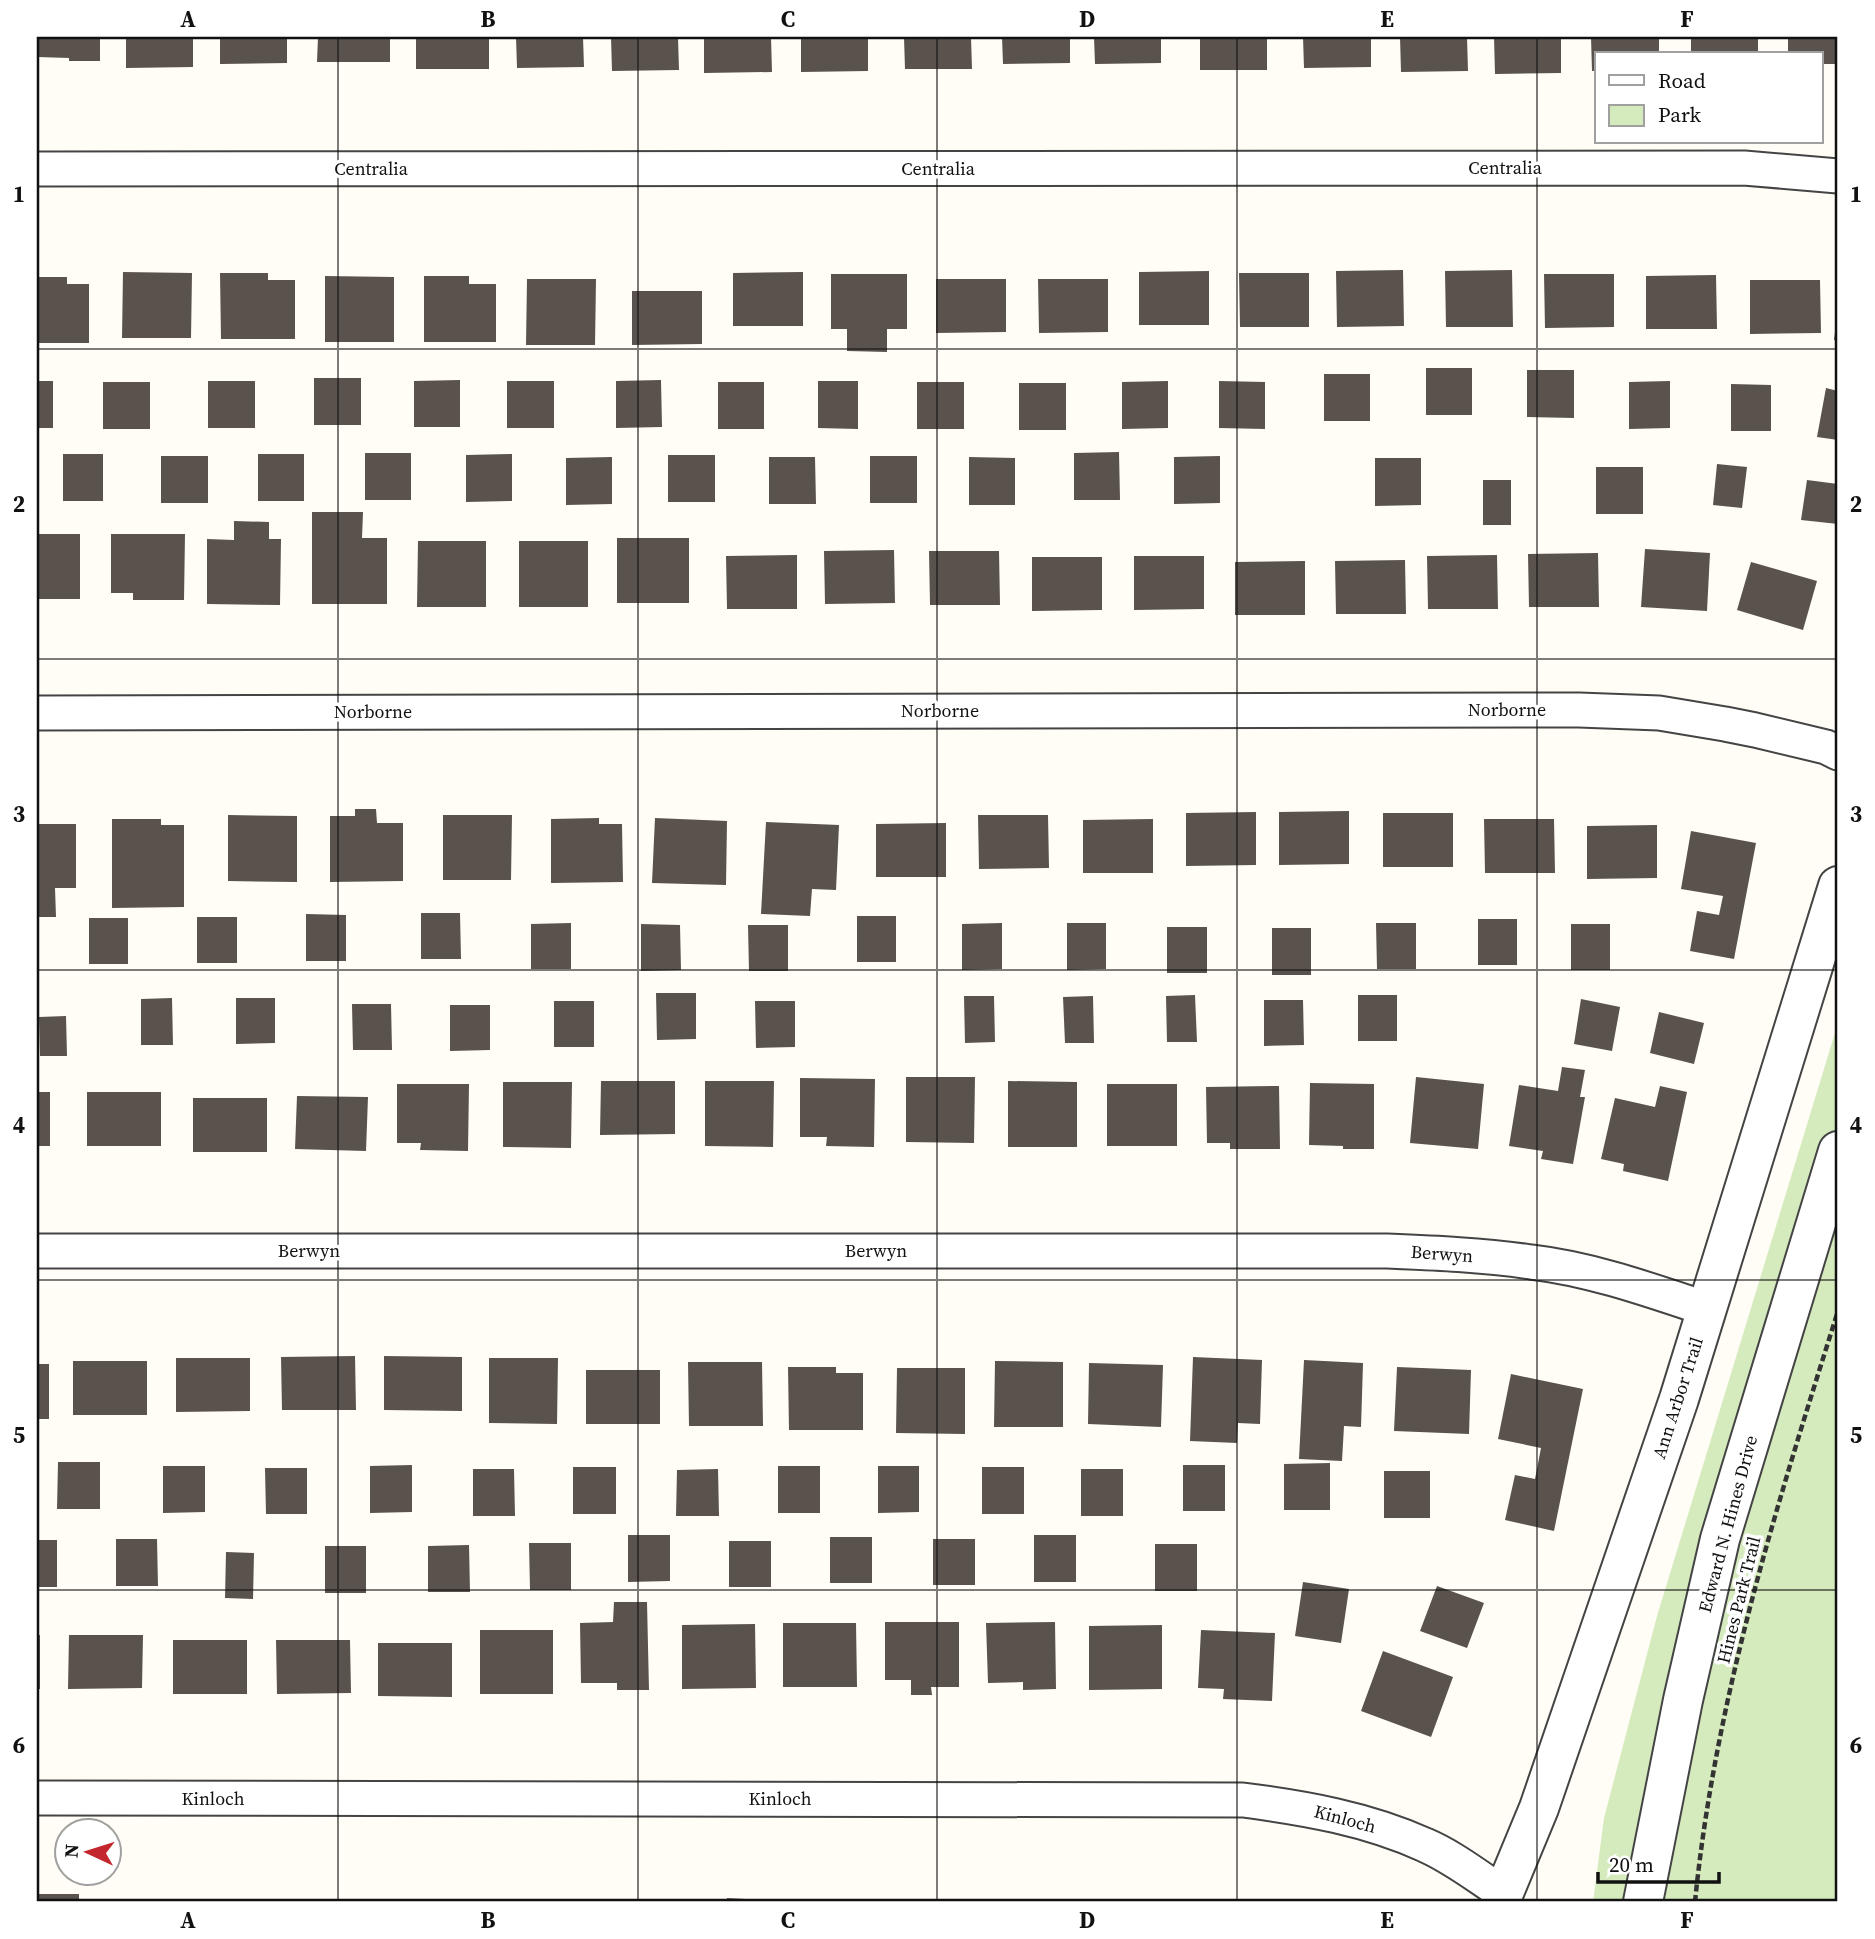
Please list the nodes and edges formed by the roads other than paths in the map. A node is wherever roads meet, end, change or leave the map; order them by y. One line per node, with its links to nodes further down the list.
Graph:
1 (37, 169): 2 (street, Centralia)
2 (1838, 176)
3 (37, 713): 4 (street, Norborne)
4 (1838, 752)
5 (1838, 886): 8 (street, Ann Arbor Trail)
6 (1838, 1151): 11 (street, Edward N. Hines Drive)
7 (37, 1251): 8 (street, Berwyn)
8 (1707, 1309): 10 (street, Ann Arbor Trail)
9 (37, 1798): 10 (street, Kinloch)
10 (1502, 1898)
11 (1643, 1902)

